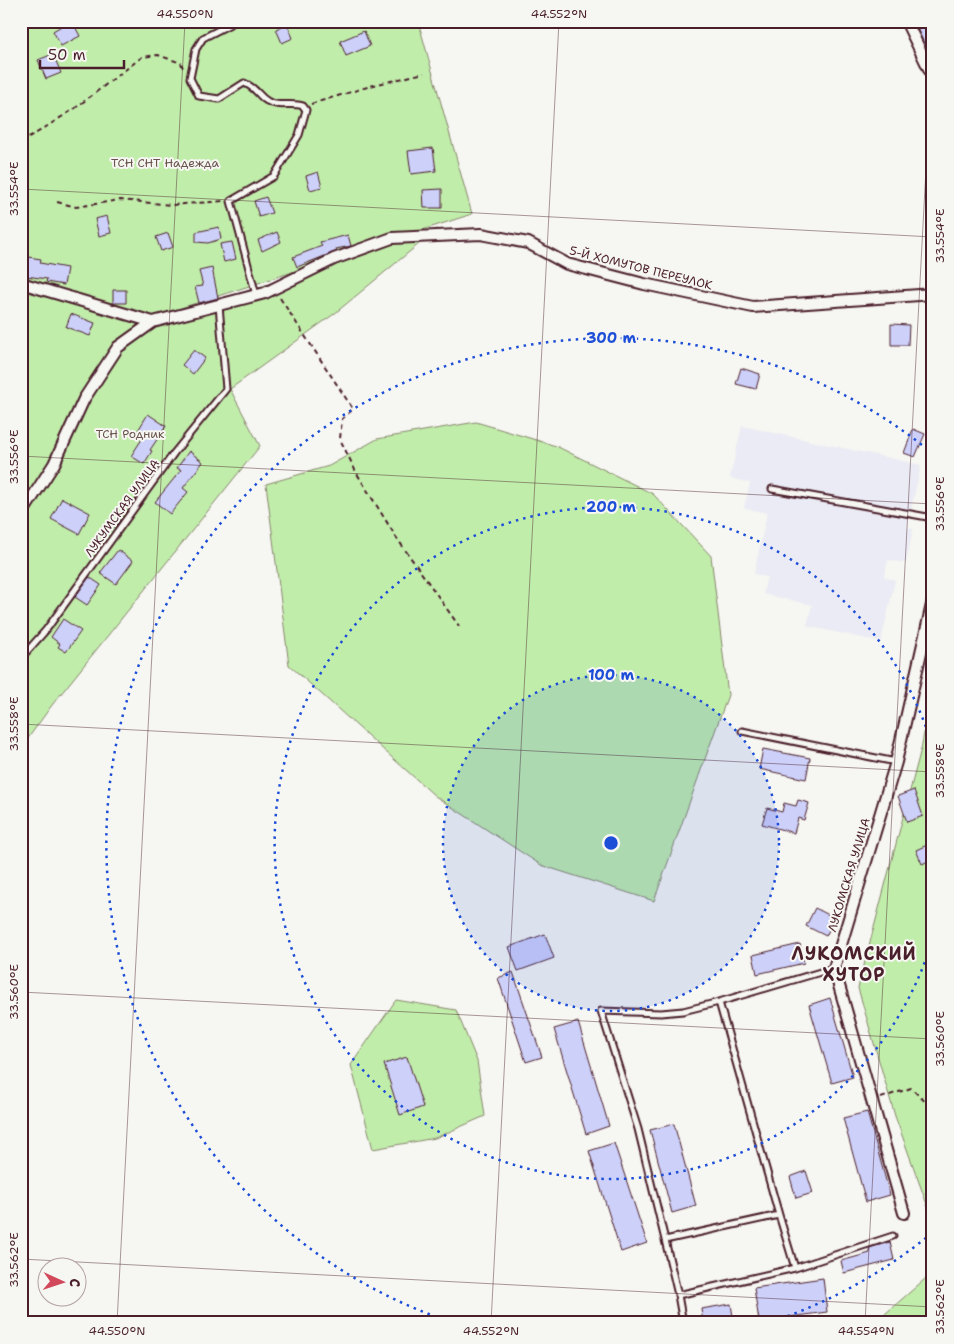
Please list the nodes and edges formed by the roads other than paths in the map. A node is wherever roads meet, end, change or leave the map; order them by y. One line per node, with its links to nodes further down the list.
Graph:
1 (236, 21): 6 (lane)
2 (906, 21): 3 (street)
3 (933, 77)
4 (21, 283): 8 (street)
5 (933, 294): 6 (street, 5-Й ХОМУТОВ ПЕРЕУЛОК)
6 (256, 295): 7 (street, 5-Й ХОМУТОВ ПЕРЕУЛОК)
7 (219, 305): 8 (street, 5-Й ХОМУТОВ ПЕРЕУЛОК); 13 (lane, ЛУКУМСКАЯ УЛИЦА)
8 (153, 322): 10 (street)
9 (772, 489): 11 (lane)
10 (21, 515)
11 (933, 518)
12 (933, 600): 15 (street, ЛУКОМСКАЯ УЛИЦА)
13 (21, 658)
14 (742, 731): 15 (lane)
15 (896, 762): 16 (street, ЛУКОМСКАЯ УЛИЦА)
16 (834, 968): 17 (lane); 18 (street)
17 (719, 1002): 19 (lane); 21 (lane)
18 (904, 1213)
19 (779, 1215): 21 (lane); 22 (lane)
20 (893, 1236): 22 (lane)
21 (665, 1240): 23 (lane)
22 (795, 1268): 23 (lane)
23 (678, 1296): 24 (lane)
24 (683, 1323)

